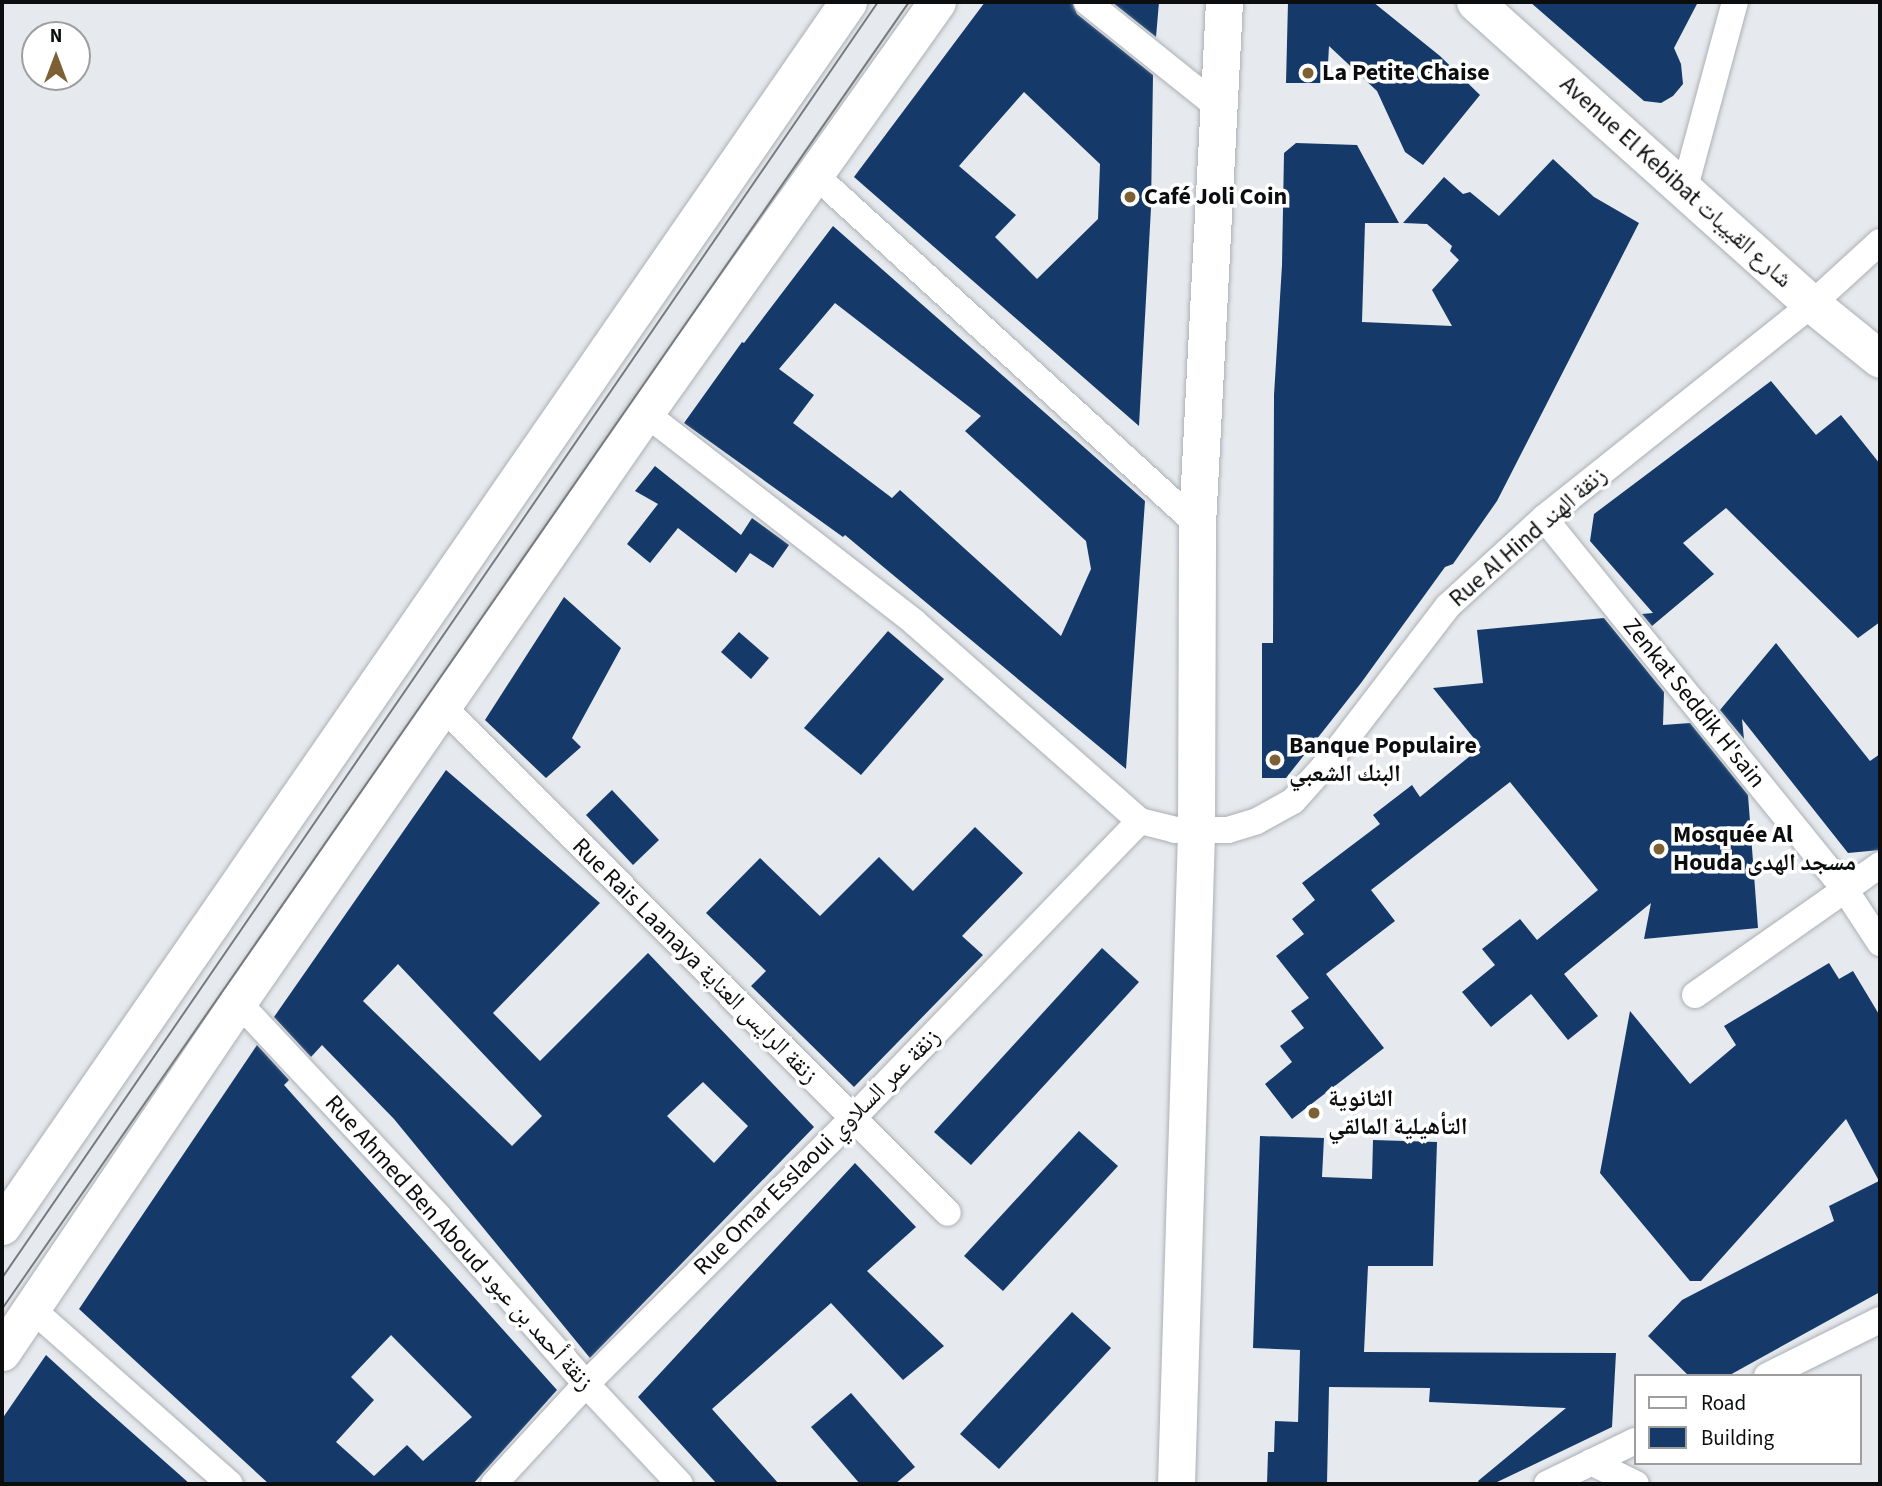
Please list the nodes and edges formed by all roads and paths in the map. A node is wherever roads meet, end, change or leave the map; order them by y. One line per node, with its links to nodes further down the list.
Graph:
1 (848, 2): 26 (main road)
2 (937, 2): 8 (main road)
3 (1087, 2): 7 (street)
4 (1224, 2): 7 (main road)
5 (1475, 2): 9 (main road, Avenue El Kebibat شارع القبيبات)
6 (1735, 2): 9 (street)
7 (1218, 107): 15 (main road)
8 (813, 173): 13 (main road); 15 (street)
9 (1685, 187): 11 (main road, Avenue El Kebibat شارع القبيبات)
10 (1880, 242): 11 (street, Rue Al Hind زنقة الهند)
11 (1812, 304): 12 (main road, Avenue El Kebibat شارع القبيبات); 14 (street, Rue Al Hind زنقة الهند)
12 (1880, 359)
13 (645, 413): 16 (main road); 17 (street)
14 (1544, 518): 18 (street, Rue Al Hind زنقة الهند); 20 (street, Zenkat Seddik H'sain)
15 (1196, 524): 18 (main road)
16 (444, 708): 23 (main road); 24 (street, Rue Rais Laanaya زنقة الرايس العناية)
17 (1140, 821): 18 (street, Rue Al Hind زنقة الهند); 24 (street, Rue Omar Esslaoui زنقة عمر السلاوي)
18 (1196, 832): 37 (main road)
19 (1880, 865): 20 (street)
20 (1844, 888): 21 (street, Zenkat Seddik H'sain); 22 (street)
21 (1880, 943)
22 (1695, 995)
23 (238, 1002): 27 (main road); 31 (street, Rue Ahmed Ben Aboud زنقة أحمد بن عبود)
24 (852, 1119): 25 (street, Rue Rais Laanaya زنقة الرايس العناية); 31 (street, Rue Omar Esslaoui زنقة عمر السلاوي)
25 (948, 1213)
26 (2, 1226)
27 (32, 1309): 29 (main road); 34 (street)
28 (1880, 1320): 30 (street)
29 (2, 1352)
30 (1771, 1374)
31 (586, 1384): 35 (street, Rue Omar Esslaoui زنقة عمر السلاوي); 36 (street, Rue Ahmed Ben Aboud زنقة أحمد بن عبود)
32 (1633, 1442): 33 (street)
33 (1591, 1462): 38 (street); 39 (street)
34 (230, 1484)
35 (494, 1484)
36 (680, 1484)
37 (1176, 1484)
38 (1547, 1484)
39 (1636, 1484)

